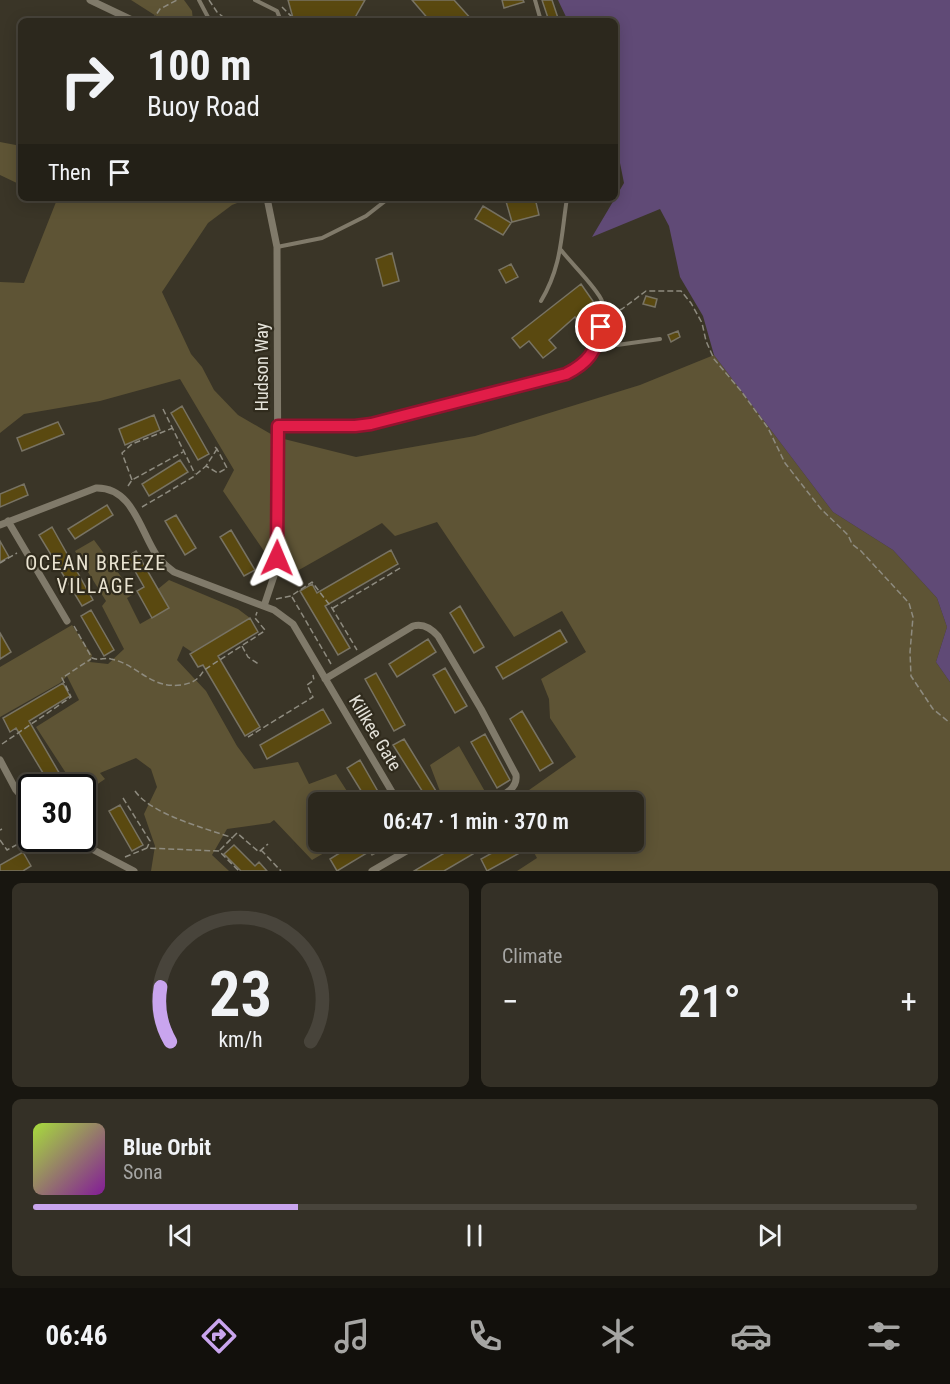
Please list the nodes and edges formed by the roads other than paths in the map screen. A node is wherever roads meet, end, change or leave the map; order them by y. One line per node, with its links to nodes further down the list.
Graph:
1 (90, 0): 5 (street)
2 (199, 0): 6 (lane)
3 (255, 0): 7 (lane)
4 (535, 0): 8 (lane)
5 (128, 18)
6 (208, 18)
7 (280, 18)
8 (541, 18)
9 (268, 201): 12 (street, Hudson Way)
10 (385, 201): 12 (lane)
11 (567, 201): 13 (lane)
12 (277, 247): 17 (street, Hudson Way)
13 (561, 250): 14 (lane); 15 (lane)
14 (541, 301)
15 (598, 339): 16 (lane); 17 (lane)
16 (660, 339)
17 (278, 426): 20 (street, Hudson Way)
18 (8, 521): 19 (street); 20 (street, Killkee Gate); 21 (street)
19 (0, 525)
20 (261, 606): 22 (street, Killkee Gate)
21 (68, 620)
22 (325, 679): 25 (street, Killkee Gate); 26 (street)
23 (0, 760): 24 (street)
24 (18, 791)
25 (392, 792)
26 (508, 792)
27 (96, 851): 29 (street)
28 (405, 852): 30 (street)
29 (134, 871)
30 (372, 871)

